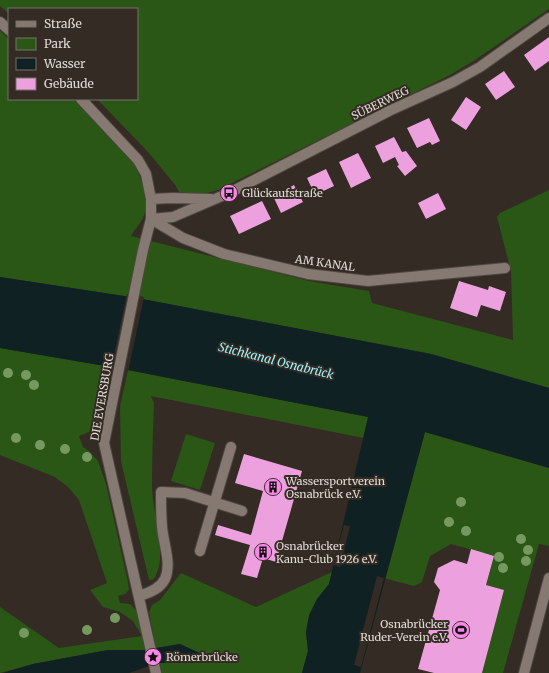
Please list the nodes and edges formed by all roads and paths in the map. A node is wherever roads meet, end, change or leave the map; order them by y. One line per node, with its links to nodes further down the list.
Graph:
1 (549, 18): 5 (street, SÜBERWEG)
2 (0, 22): 3 (street)
3 (8, 29)
4 (82, 100): 6 (street)
5 (215, 199): 6 (street, SÜBERWEG); 7 (street, SÜBERWEG)
6 (151, 200): 7 (street)
7 (151, 218): 8 (street, AM KANAL); 14 (street, DIE EVERSBURG)
8 (505, 268)
9 (231, 447): 10 (street)
10 (215, 502): 11 (street); 12 (street); 14 (street)
11 (242, 511)
12 (200, 551)
13 (549, 578): 16 (street)
14 (139, 596): 15 (street, DIE EVERSBURG)
15 (156, 673)
16 (524, 673)

